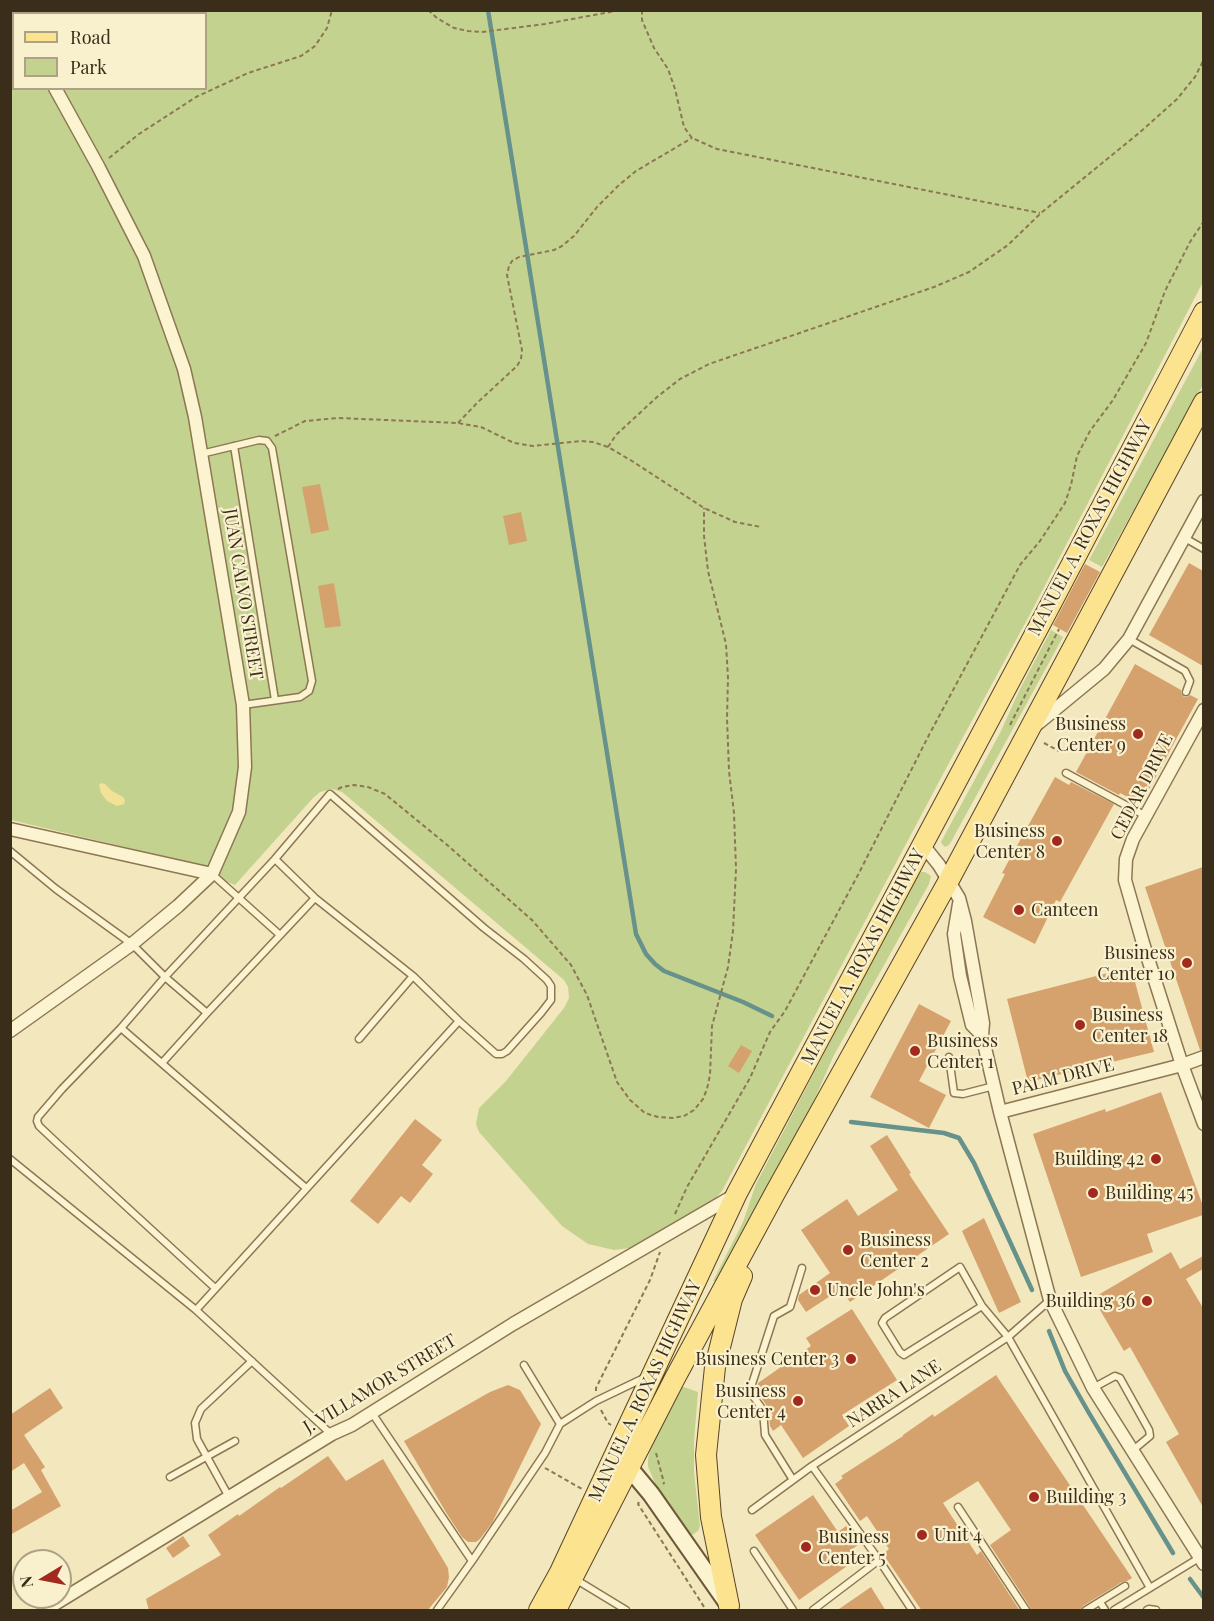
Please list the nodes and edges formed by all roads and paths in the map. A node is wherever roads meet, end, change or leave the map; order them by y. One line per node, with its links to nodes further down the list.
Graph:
1 (332, 10): 8 (path)
2 (428, 10): 3 (path)
3 (621, 10)
4 (642, 10): 7 (path)
5 (1203, 60): 9 (path)
6 (55, 90): 8 (street, JUAN CALVO STREET)
7 (692, 138): 9 (path); 13 (path)
8 (98, 166): 17 (street, JUAN CALVO STREET)
9 (1041, 213): 16 (path)
10 (1203, 221): 63 (path)
11 (1203, 312): 36 (main road, MANUEL A. ROXAS HIGHWAY)
12 (1203, 402): 29 (main road, MANUEL A. ROXAS HIGHWAY)
13 (458, 423): 14 (path); 16 (path)
14 (267, 441): 15 (lane); 26 (lane)
15 (234, 446): 17 (lane); 26 (lane)
16 (608, 447): 19 (path)
17 (201, 454): 27 (street, JUAN CALVO STREET)
18 (1203, 501): 21 (street)
19 (704, 508): 20 (path); 33 (path)
20 (761, 527)
21 (1183, 537): 22 (lane); 24 (street)
22 (1203, 549)
23 (1059, 629): 29 (path)
24 (1129, 639): 25 (lane); 29 (street)
25 (1186, 692)
26 (275, 700): 27 (lane)
27 (243, 705): 39 (street, JUAN CALVO STREET)
28 (1203, 710): 34 (street, CEDAR DRIVE)
29 (1018, 729): 40 (main road, MANUEL A. ROXAS HIGHWAY)
30 (1044, 743): 31 (path)
31 (1059, 751)
32 (1066, 773): 34 (lane)
33 (330, 794): 38 (lane); 48 (lane)
34 (1146, 816): 55 (street, CEDAR DRIVE)
35 (10, 829): 39 (street)
36 (923, 845): 40 (street); 61 (main road, MANUEL A. ROXAS HIGHWAY)
37 (10, 851): 44 (lane)
38 (275, 859): 41 (lane); 42 (lane)
39 (212, 874): 41 (lane); 44 (street, JUAN CALVO STREET)
40 (949, 880): 56 (street); 62 (main road, MANUEL A. ROXAS HIGHWAY)
41 (238, 898): 43 (lane); 46 (lane)
42 (315, 898): 43 (lane); 45 (lane)
43 (280, 935): 47 (lane)
44 (132, 944): 46 (lane); 50 (street, JUAN CALVO STREET)
45 (413, 976): 48 (lane); 51 (lane)
46 (165, 977): 47 (lane); 49 (lane)
47 (207, 1013): 54 (lane)
48 (459, 1022): 60 (lane)
49 (121, 1028): 54 (lane); 65 (lane)
50 (10, 1031)
51 (359, 1039)
52 (949, 1057): 56 (lane)
53 (1203, 1057): 55 (street, PALM DRIVE)
54 (162, 1063): 60 (lane)
55 (1182, 1065): 57 (street, PALM DRIVE); 58 (street, CEDAR DRIVE)
56 (994, 1086): 57 (street)
57 (1000, 1112): 66 (street)
58 (1203, 1124)
59 (10, 1159): 68 (lane)
60 (306, 1188): 65 (lane)
61 (737, 1193): 63 (street, J. VILLAMOR STREET); 72 (main road, MANUEL A. ROXAS HIGHWAY)
62 (775, 1193): 81 (main road, MANUEL A. ROXAS HIGHWAY); 100 (main road)
63 (666, 1234): 73 (path); 75 (street, J. VILLAMOR STREET)
64 (802, 1268): 85 (lane)
65 (215, 1288): 68 (lane)
66 (1050, 1300): 69 (lane, NARRA LANE); 74 (street)
67 (982, 1306): 67 (lane); 69 (lane)
68 (196, 1310): 70 (lane)
69 (1008, 1337): 83 (lane, NARRA LANE); 97 (lane)
70 (252, 1361): 77 (lane); 80 (lane)
71 (524, 1365): 76 (lane)
72 (653, 1374): 76 (lane); 81 (main road, MANUEL A. ROXAS HIGHWAY)
73 (602, 1379)
74 (1093, 1388): 79 (street); 79 (lane)
75 (371, 1412): 77 (street, J. VILLAMOR STREET); 94 (lane)
76 (560, 1424): 94 (lane)
77 (332, 1434): 87 (street, J. VILLAMOR STREET)
78 (236, 1441): 80 (lane)
79 (1132, 1451): 93 (street)
80 (206, 1456): 84 (lane); 87 (lane)
81 (622, 1459): 95 (main road, MANUEL A. ROXAS HIGHWAY); 100 (main road)
82 (541, 1466): 86 (path)
83 (812, 1466): 85 (lane, NARRA LANE); 92 (lane)
84 (170, 1477)
85 (793, 1480): 90 (lane, NARRA LANE)
86 (569, 1481)
87 (229, 1497): 101 (street, J. VILLAMOR STREET)
88 (638, 1504): 106 (path)
89 (958, 1507): 110 (lane)
90 (752, 1510)
91 (754, 1551): 107 (lane)
92 (879, 1560): 108 (lane); 109 (lane)
93 (1201, 1561): 97 (lane)
94 (472, 1562): 102 (lane)
95 (567, 1575): 99 (lane); 103 (main road, MANUEL A. ROXAS HIGHWAY); 104 (main road, MANUEL A. ROXAS HIGHWAY)
96 (1125, 1586): 98 (lane)
97 (1149, 1588): 113 (lane)
98 (1100, 1602): 111 (lane); 112 (lane)
99 (616, 1608): 105 (lane)
100 (730, 1608)
101 (45, 1611)
102 (437, 1611)
103 (539, 1611)
104 (555, 1611)
105 (626, 1611)
106 (706, 1611)
107 (793, 1611)
108 (813, 1611)
109 (912, 1611)
110 (1026, 1611)
111 (1086, 1611)
112 (1105, 1611)
113 (1114, 1611)
114 (1147, 1611): 115 (lane)
115 (1156, 1611)

